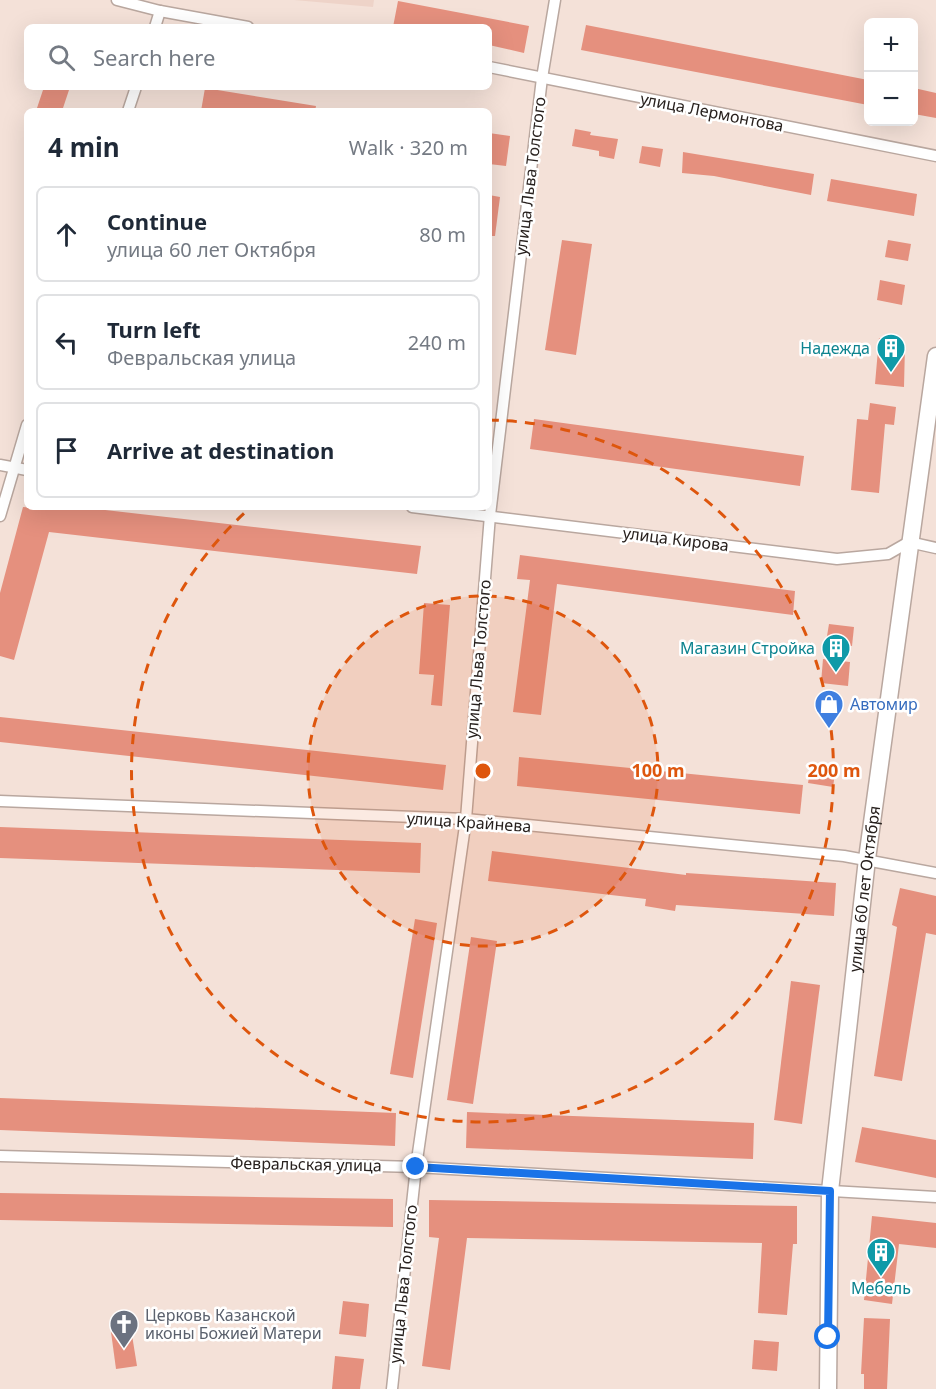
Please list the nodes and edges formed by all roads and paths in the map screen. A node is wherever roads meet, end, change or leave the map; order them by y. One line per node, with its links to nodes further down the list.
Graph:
1 (117, 0): 3 (street)
2 (555, 0): 7 (street, улица Льва Толстого)
3 (160, 11): 4 (street); 5 (street)
4 (156, 24)
5 (232, 24)
6 (492, 68): 7 (street, улица Лермонтова)
7 (542, 78): 10 (street, улица Лермонтова); 16 (street, улица Льва Толстого)
8 (135, 90): 9 (street)
9 (129, 108)
10 (936, 156)
11 (936, 356): 21 (main road, улица 60 лет Октября)
12 (24, 434): 14 (street)
13 (0, 465): 14 (street)
14 (13, 468): 15 (street); 20 (street)
15 (24, 470)
16 (492, 498)
17 (441, 510): 19 (street, улица Кирова)
18 (491, 510): 19 (street, улица Льва Толстого)
19 (490, 515): 21 (street, улица Кирова); 24 (street, улица Льва Толстого)
20 (0, 516)
21 (909, 542): 22 (street); 25 (main road, улица 60 лет Октября)
22 (936, 548)
23 (0, 801): 24 (street, улица Крайнева)
24 (465, 819): 25 (street, улица Крайнева); 28 (street, улица Льва Толстого)
25 (867, 859): 26 (street, улица Крайнева); 29 (main road, улица 60 лет Октября)
26 (936, 873)
27 (0, 1156): 28 (street, Февральская улица)
28 (416, 1167): 29 (street, Февральская улица); 31 (street, улица Льва Толстого)
29 (830, 1191): 30 (street, Февральская улица); 32 (main road, улица 60 лет Октября)
30 (936, 1197)
31 (392, 1389)
32 (828, 1389)

